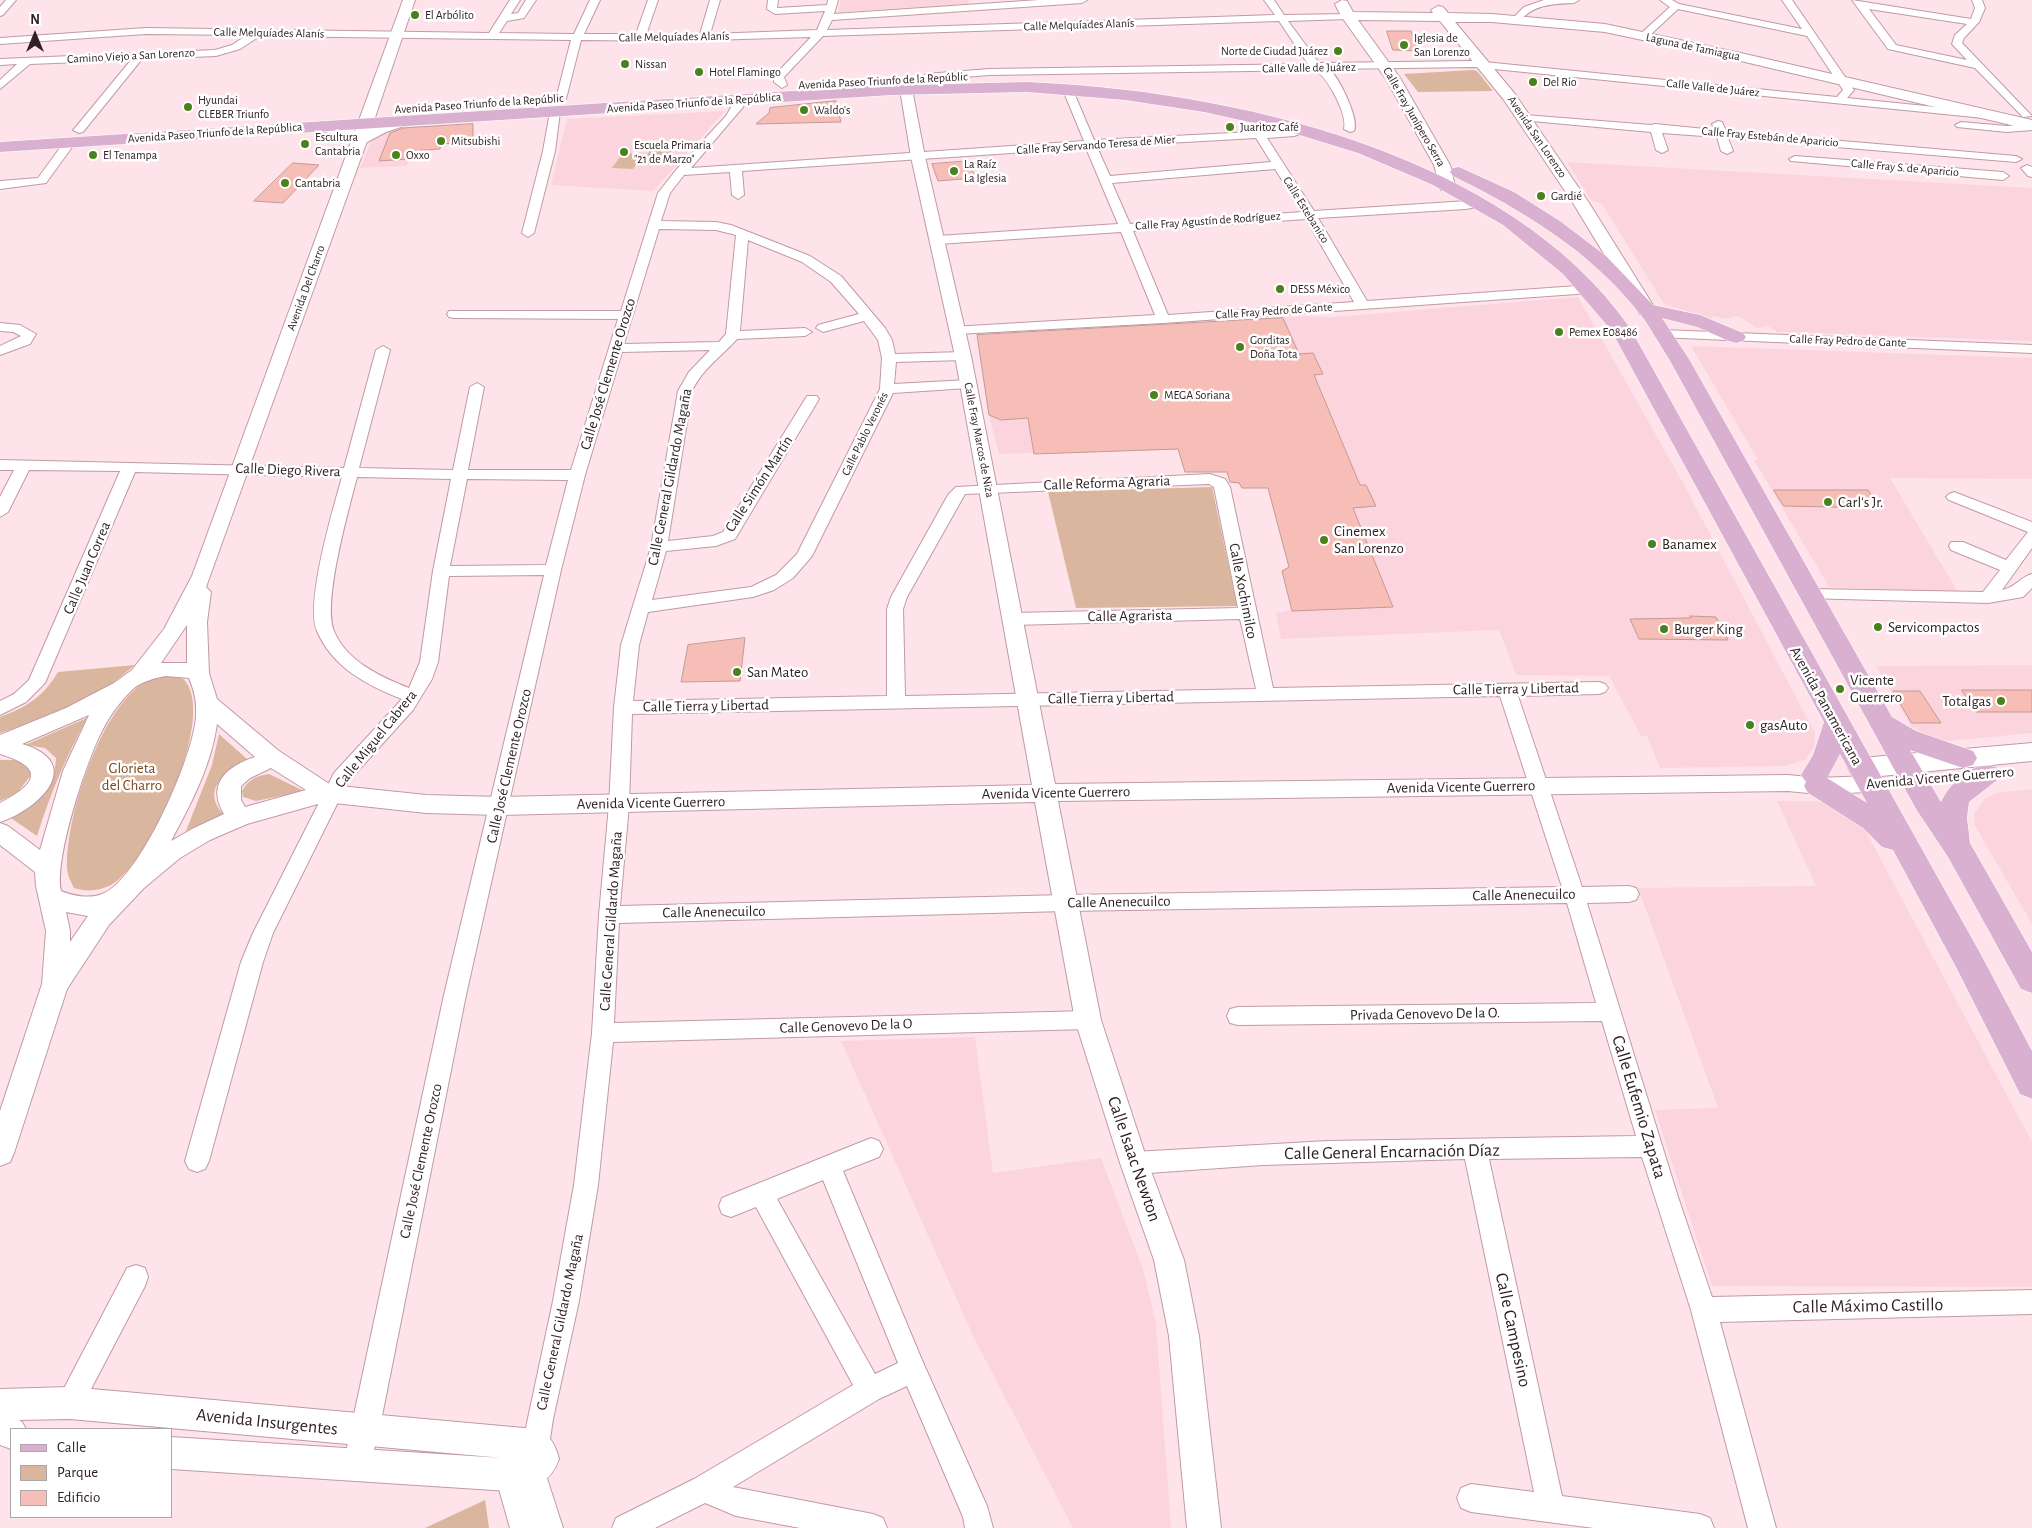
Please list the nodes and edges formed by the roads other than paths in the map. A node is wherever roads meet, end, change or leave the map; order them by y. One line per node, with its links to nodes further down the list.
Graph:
1 (11, 0): 21 (street)
2 (409, 0): 34 (street, Avenida Del Charro)
3 (515, 0): 27 (street)
4 (531, 0): 27 (street)
5 (595, 0): 36 (street)
6 (653, 0): 38 (street)
7 (715, 0): 37 (street)
8 (773, 0): 20 (street)
9 (1082, 0): 20 (street)
10 (1269, 0): 28 (street)
11 (1340, 0): 24 (main road, Calle Fray Junípero Serra)
12 (1346, 0): 22 (main road)
13 (1574, 0): 26 (street)
14 (1665, 0): 19 (street)
15 (1787, 0): 33 (street)
16 (1976, 0): 29 (street)
17 (1432, 2): 23 (main road); 25 (main road, Avenida San Lorenzo); 26 (main road, Laguna de Tamiagua)
18 (1859, 2): 29 (street); 45 (street)
19 (1676, 6): 32 (street); 33 (street)
20 (830, 8): 31 (street)
21 (0, 13)
22 (1376, 15): 23 (main road, Laguna de Tamiagua); 24 (main road, Laguna de Tamiagua)
23 (1402, 15): 25 (main road, Laguna de Tamiagua)
24 (1348, 16): 28 (street, Calle Melquíades Alanís); 44 (main road, Calle Fray Junípero Serra)
25 (1444, 17): 26 (main road, Laguna de Tamiagua); 43 (main road, Avenida San Lorenzo)
26 (1518, 17): 32 (main road, Laguna de Tamiagua)
27 (503, 18): 35 (street)
28 (1282, 18): 31 (street, Calle Melquíades Alanís); 46 (street)
29 (1974, 22): 45 (street)
30 (257, 33): 34 (street, Calle Melquíades Alanís); 39 (street, Calle Melquíades Alanís); 40 (street, Camino Viejo a San Lorenzo)
31 (820, 33): 37 (street, Calle Melquíades Alanís); 49 (street)
32 (1647, 33): 47 (main road, Laguna de Tamiagua)
33 (1811, 34): 47 (street)
34 (396, 35): 35 (street, Calle Melquíades Alanís); 58 (street, Avenida Del Charro)
35 (491, 36): 36 (street, Calle Melquíades Alanís)
36 (577, 37): 38 (street, Calle Melquíades Alanís); 56 (street)
37 (704, 37): 38 (street, Calle Melquíades Alanís)
38 (640, 38)
39 (0, 41)
40 (139, 56): 41 (street, Camino Viejo a San Lorenzo); 72 (street)
41 (27, 61): 42 (street, Camino Viejo a San Lorenzo); 51 (street)
42 (0, 62)
43 (1485, 65): 44 (street, Calle Valle de Juárez); 55 (street, Calle Valle de Juárez); 60 (main road, Avenida San Lorenzo)
44 (1386, 66): 46 (street, Calle Valle de Juárez); 84 (main road, Calle Fray Junípero Serra)
45 (1978, 67): 61 (street)
46 (1319, 68): 48 (street, Calle Valle de Juárez); 67 (street)
47 (1838, 76): 55 (street); 57 (main road, Laguna de Tamiagua); 61 (main road, Laguna de Tamiagua)
48 (926, 77): 50 (main road, Avenida Paseo Triunfo de la Repúblic); 52 (main road); 67 (main road, Avenida Paseo Triunfo de la Repúblic)
49 (782, 85): 50 (main road, Avenida Paseo Triunfo de la Repúblic); 56 (main road, Avenida Paseo Triunfo de la Repúblic)
50 (873, 85): 52 (main road, Avenida Paseo Triunfo de la República); 54 (main road, Avenida Paseo Triunfo de la República)
51 (0, 86)
52 (906, 89): 53 (main road, Avenida Paseo Triunfo de la República); 81 (street, Calle Fray Marcos de Niza)
53 (1072, 90): 59 (main road, Avenida Paseo Triunfo de la República); 75 (street)
54 (740, 100): 56 (main road, Avenida Paseo Triunfo de la República); 86 (street, Calle José Clemente Orozco)
55 (1839, 101): 57 (street, Calle Valle de Juárez)
56 (558, 105): 58 (main road, Avenida Paseo Triunfo de la Repúblic); 63 (main road, Avenida Paseo Triunfo de la República); 96 (street)
57 (1991, 115): 61 (main road, Laguna de Tamiagua)
58 (368, 117): 63 (main road, Avenida Paseo Triunfo de la República); 65 (main road, Avenida Paseo Triunfo de la República); 72 (main road, Avenida Paseo Triunfo de la Repúblic); 74 (street, Avenida Del Charro)
59 (1253, 117): 68 (main road, Avenida Paseo Triunfo de la República); 71 (street, Calle Estebanico)
60 (1525, 118): 66 (street, Calle Fray Estebán de Aparicio); 101 (main road, Avenida San Lorenzo)
61 (2027, 119): 64 (street)
62 (1718, 120): 69 (street)
63 (405, 121): 74 (main road)
64 (1948, 124)
65 (321, 127): 72 (main road, Avenida Paseo Triunfo de la República); 74 (main road)
66 (1655, 127): 69 (street, Calle Fray Estebán de Aparicio); 78 (street)
67 (1350, 129): 76 (main road, Avenida Paseo Triunfo de la Repúblic)
68 (1302, 130): 71 (street, Calle Fray Servando Teresa de Mier); 90 (main road, Avenida Paseo Triunfo de la República)
69 (1721, 133): 73 (street, Calle Fray Estebán de Aparicio); 79 (street)
70 (0, 135): 72 (main road, Avenida Paseo Triunfo de la Repúblic)
71 (1260, 135): 75 (street, Calle Fray Servando Teresa de Mier); 83 (street, Calle Estebanico)
72 (74, 136): 77 (main road, Avenida Paseo Triunfo de la República); 89 (street)
73 (1798, 140): 82 (street, Calle Fray Estebán de Aparicio); 87 (street, Calle Fray S. de Aparicio)
74 (360, 141): 129 (street, Avenida Del Charro)
75 (1090, 144): 81 (street, Calle Fray Servando Teresa de Mier); 88 (street)
76 (1396, 146)
77 (0, 147)
78 (1662, 150)
79 (1727, 151)
80 (1419, 155): 84 (main road)
81 (918, 157): 85 (street, Calle Fray Servando Teresa de Mier); 98 (street, Calle Fray Marcos de Niza)
82 (2016, 159)
83 (1278, 164): 88 (street); 93 (street, Calle Estebanico)
84 (1442, 164): 90 (main road, Calle Fray Junípero Serra); 101 (main road)
85 (736, 170): 86 (street, Calle Fray Servando Teresa de Mier); 91 (street)
86 (680, 172): 94 (street, Calle José Clemente Orozco)
87 (2003, 176)
88 (1106, 180): 95 (street)
89 (0, 185)
90 (1447, 186): 92 (main road, Avenida Paseo Triunfo de la República)
91 (738, 195)
92 (1479, 202): 93 (street, Calle Fray Agustín de Rodríguez); 99 (main road, Avenida Paseo Triunfo de la República)
93 (1310, 215): 95 (street, Calle Fray Agustín de Rodríguez); 100 (street, Calle Estebanico)
94 (653, 225): 97 (street, Calle Pablo Veronés); 103 (street, Calle José Clemente Orozco)
95 (1125, 227): 98 (street, Calle Fray Agustín de Rodríguez); 105 (street)
96 (528, 233)
97 (742, 234): 104 (street, Calle Pablo Veronés); 113 (street)
98 (938, 240): 109 (street, Calle Fray Marcos de Niza)
99 (1591, 289): 100 (street, Calle Fray Pedro de Gante); 108 (main road, Avenida Paseo Triunfo de la República)
100 (1363, 305): 105 (street, Calle Fray Pedro de Gante)
101 (1648, 310): 111 (main road); 112 (main road)
102 (454, 314): 103 (street)
103 (625, 315): 114 (street, Calle José Clemente Orozco)
104 (867, 316): 107 (street); 120 (street, Calle Pablo Veronés)
105 (1163, 318): 109 (street, Calle Fray Pedro de Gante)
106 (0, 327): 117 (street)
107 (823, 328)
108 (1620, 328): 119 (main road, Avenida Panamericana)
109 (958, 330): 118 (street, Calle Fray Marcos de Niza)
110 (805, 332): 113 (street)
111 (1663, 334): 112 (street, Calle Fray Pedro de Gante); 121 (main road)
112 (1736, 337): 115 (street, Calle Fray Pedro de Gante)
113 (729, 340): 114 (street); 140 (street, Calle General Gildardo Magaña)
114 (616, 348): 132 (street, Calle José Clemente Orozco)
115 (2032, 349)
116 (383, 350): 130 (street)
117 (0, 351)
118 (963, 356): 120 (street); 122 (street, Calle Fray Marcos de Niza)
119 (1637, 357): 121 (main road); 162 (main road, Avenida Panamericana)
120 (889, 358): 124 (street, Calle Pablo Veronés)
121 (1679, 359): 146 (main road)
122 (968, 384): 124 (street); 134 (street, Calle Fray Marcos de Niza)
123 (477, 387): 131 (street, Calle Miguel Cabrera)
124 (887, 389): 148 (street, Calle Pablo Veronés)
125 (812, 399): 140 (street, Calle Simón Martín)
126 (0, 465): 127 (street, Calle Diego Rivera)
127 (24, 465): 128 (street, Calle Diego Rivera); 136 (street)
128 (129, 467): 129 (street, Calle Diego Rivera); 161 (street, Calle Juan Correa)
129 (239, 468): 130 (street, Calle Diego Rivera); 144 (street, Avenida Del Charro)
130 (351, 473): 131 (street, Calle Diego Rivera); 156 (street)
131 (461, 475): 132 (street, Calle Diego Rivera); 143 (street, Calle Miguel Cabrera)
132 (577, 475): 142 (street, Calle José Clemente Orozco)
133 (1222, 487): 134 (street, Calle Reforma Agraria); 149 (street, Calle Xochimilco)
134 (988, 488): 150 (street, Calle Fray Marcos de Niza); 158 (street)
135 (1954, 497): 137 (street)
136 (0, 512)
137 (2032, 528)
138 (2032, 536): 141 (street)
139 (1957, 546): 141 (street)
140 (659, 547): 148 (street, Calle General Gildardo Magaña)
141 (2010, 568): 147 (street)
142 (554, 570): 143 (street); 177 (street, Calle José Clemente Orozco)
143 (441, 571): 156 (street, Calle Miguel Cabrera)
144 (202, 576): 151 (street, Avenida Del Charro); 152 (street, Avenida Del Charro)
145 (2032, 578): 147 (street)
146 (1810, 594): 147 (street); 163 (main road)
147 (1988, 598)
148 (642, 607): 160 (street, Calle General Gildardo Magaña)
149 (1247, 613): 150 (street, Calle Agrarista); 155 (street, Calle Xochimilco)
150 (1013, 619): 157 (street, Calle Fray Marcos de Niza)
151 (198, 673): 152 (street); 159 (street, Avenida Del Charro)
152 (134, 679): 164 (street); 183 (street, Avenida Del Charro)
153 (1599, 688): 154 (street, Calle Tierra y Libertad)
154 (1507, 689): 155 (street, Calle Tierra y Libertad); 173 (street, Calle Eufemio Zapata)
155 (1266, 695): 157 (street, Calle Tierra y Libertad)
156 (414, 696): 175 (street, Calle Miguel Cabrera)
157 (1027, 700): 158 (street, Calle Tierra y Libertad); 174 (street, Calle Fray Marcos de Niza)
158 (896, 701): 160 (street, Calle Tierra y Libertad)
159 (207, 702): 167 (street); 184 (street)
160 (623, 708): 176 (street, Calle General Gildardo Magaña)
161 (0, 709)
162 (1837, 722): 171 (main road, Avenida Panamericana); 172 (main road)
163 (1881, 723): 166 (main road); 169 (main road)
164 (0, 745): 178 (street)
165 (2032, 752): 166 (main road, Avenida Vicente Guerrero)
166 (1963, 758): 169 (main road, Avenida Vicente Guerrero)
167 (274, 759): 175 (street); 179 (street)
168 (2032, 770): 170 (main road, Avenida Vicente Guerrero)
169 (1909, 772): 170 (main road, Avenida Vicente Guerrero); 171 (main road, Avenida Vicente Guerrero); 181 (main road)
170 (1986, 774): 181 (main road)
171 (1865, 776): 172 (street, Avenida Vicente Guerrero); 182 (main road, Avenida Panamericana)
172 (1817, 781): 173 (street, Avenida Vicente Guerrero); 182 (main road)
173 (1538, 786): 174 (street, Avenida Vicente Guerrero); 185 (street, Calle Eufemio Zapata)
174 (1045, 793): 176 (street, Avenida Vicente Guerrero); 188 (street, Calle Isaac Newton)
175 (329, 794): 177 (street, Avenida Vicente Guerrero); 179 (street); 201 (street, Calle Miguel Cabrera)
176 (619, 805): 177 (street, Avenida Vicente Guerrero); 189 (street, Calle General Gildardo Magaña)
177 (500, 806): 213 (street, Calle José Clemente Orozco)
178 (0, 813)
179 (240, 817): 184 (street)
180 (0, 832): 183 (street)
181 (1958, 849): 190 (main road)
182 (1908, 854): 196 (main road, Avenida Panamericana)
183 (48, 869): 187 (street, Avenida Del Charro)
184 (127, 889): 187 (street); 191 (street)
185 (1574, 894): 186 (street, Calle Anenecuilco); 188 (street, Calle Anenecuilco); 192 (street, Calle Eufemio Zapata)
186 (1629, 894)
187 (50, 897): 191 (street)
188 (1065, 903): 189 (street, Calle Anenecuilco); 194 (street, Calle Isaac Newton)
189 (609, 915): 195 (street, Calle General Gildardo Magaña)
190 (2032, 980)
191 (55, 986): 200 (street)
192 (1611, 1012): 193 (street, Privada Genovevo De la O.); 197 (street, Calle Eufemio Zapata)
193 (1238, 1016)
194 (1088, 1020): 195 (street, Calle Genovevo De la O); 202 (street, Calle Isaac Newton)
195 (603, 1033): 214 (street, Calle General Gildardo Magaña)
196 (2032, 1084)
197 (1652, 1146): 199 (street, Calle General Encarnación Díaz); 208 (street, Calle Eufemio Zapata)
198 (871, 1149): 203 (street)
199 (1475, 1150): 202 (street, Calle General Encarnación Díaz); 219 (street, Calle Campesino)
200 (0, 1153)
201 (197, 1161)
202 (1134, 1163): 225 (street, Calle Isaac Newton)
203 (829, 1165): 204 (street); 209 (street)
204 (761, 1194): 205 (street); 210 (street)
205 (732, 1206)
206 (136, 1277): 211 (street)
207 (2032, 1302): 208 (street, Calle Máximo Castillo)
208 (1704, 1310): 227 (street, Calle Eufemio Zapata)
209 (913, 1370): 210 (street); 224 (street)
210 (870, 1390): 217 (street)
211 (70, 1403): 212 (street, Avenida Insurgentes); 213 (street, Avenida Insurgentes)
212 (0, 1405)
213 (366, 1431): 214 (street, Avenida Insurgentes); 216 (street, Calle José Clemente Orozco)
214 (526, 1451): 216 (street); 220 (street); 221 (street)
215 (172, 1453): 216 (street)
216 (357, 1466)
217 (704, 1488): 222 (street); 223 (street)
218 (1471, 1498): 219 (street)
219 (1550, 1510): 226 (street)
220 (524, 1528)
221 (549, 1528)
222 (626, 1528)
223 (873, 1528)
224 (979, 1528)
225 (1204, 1528)
226 (1700, 1528)
227 (1762, 1528)

